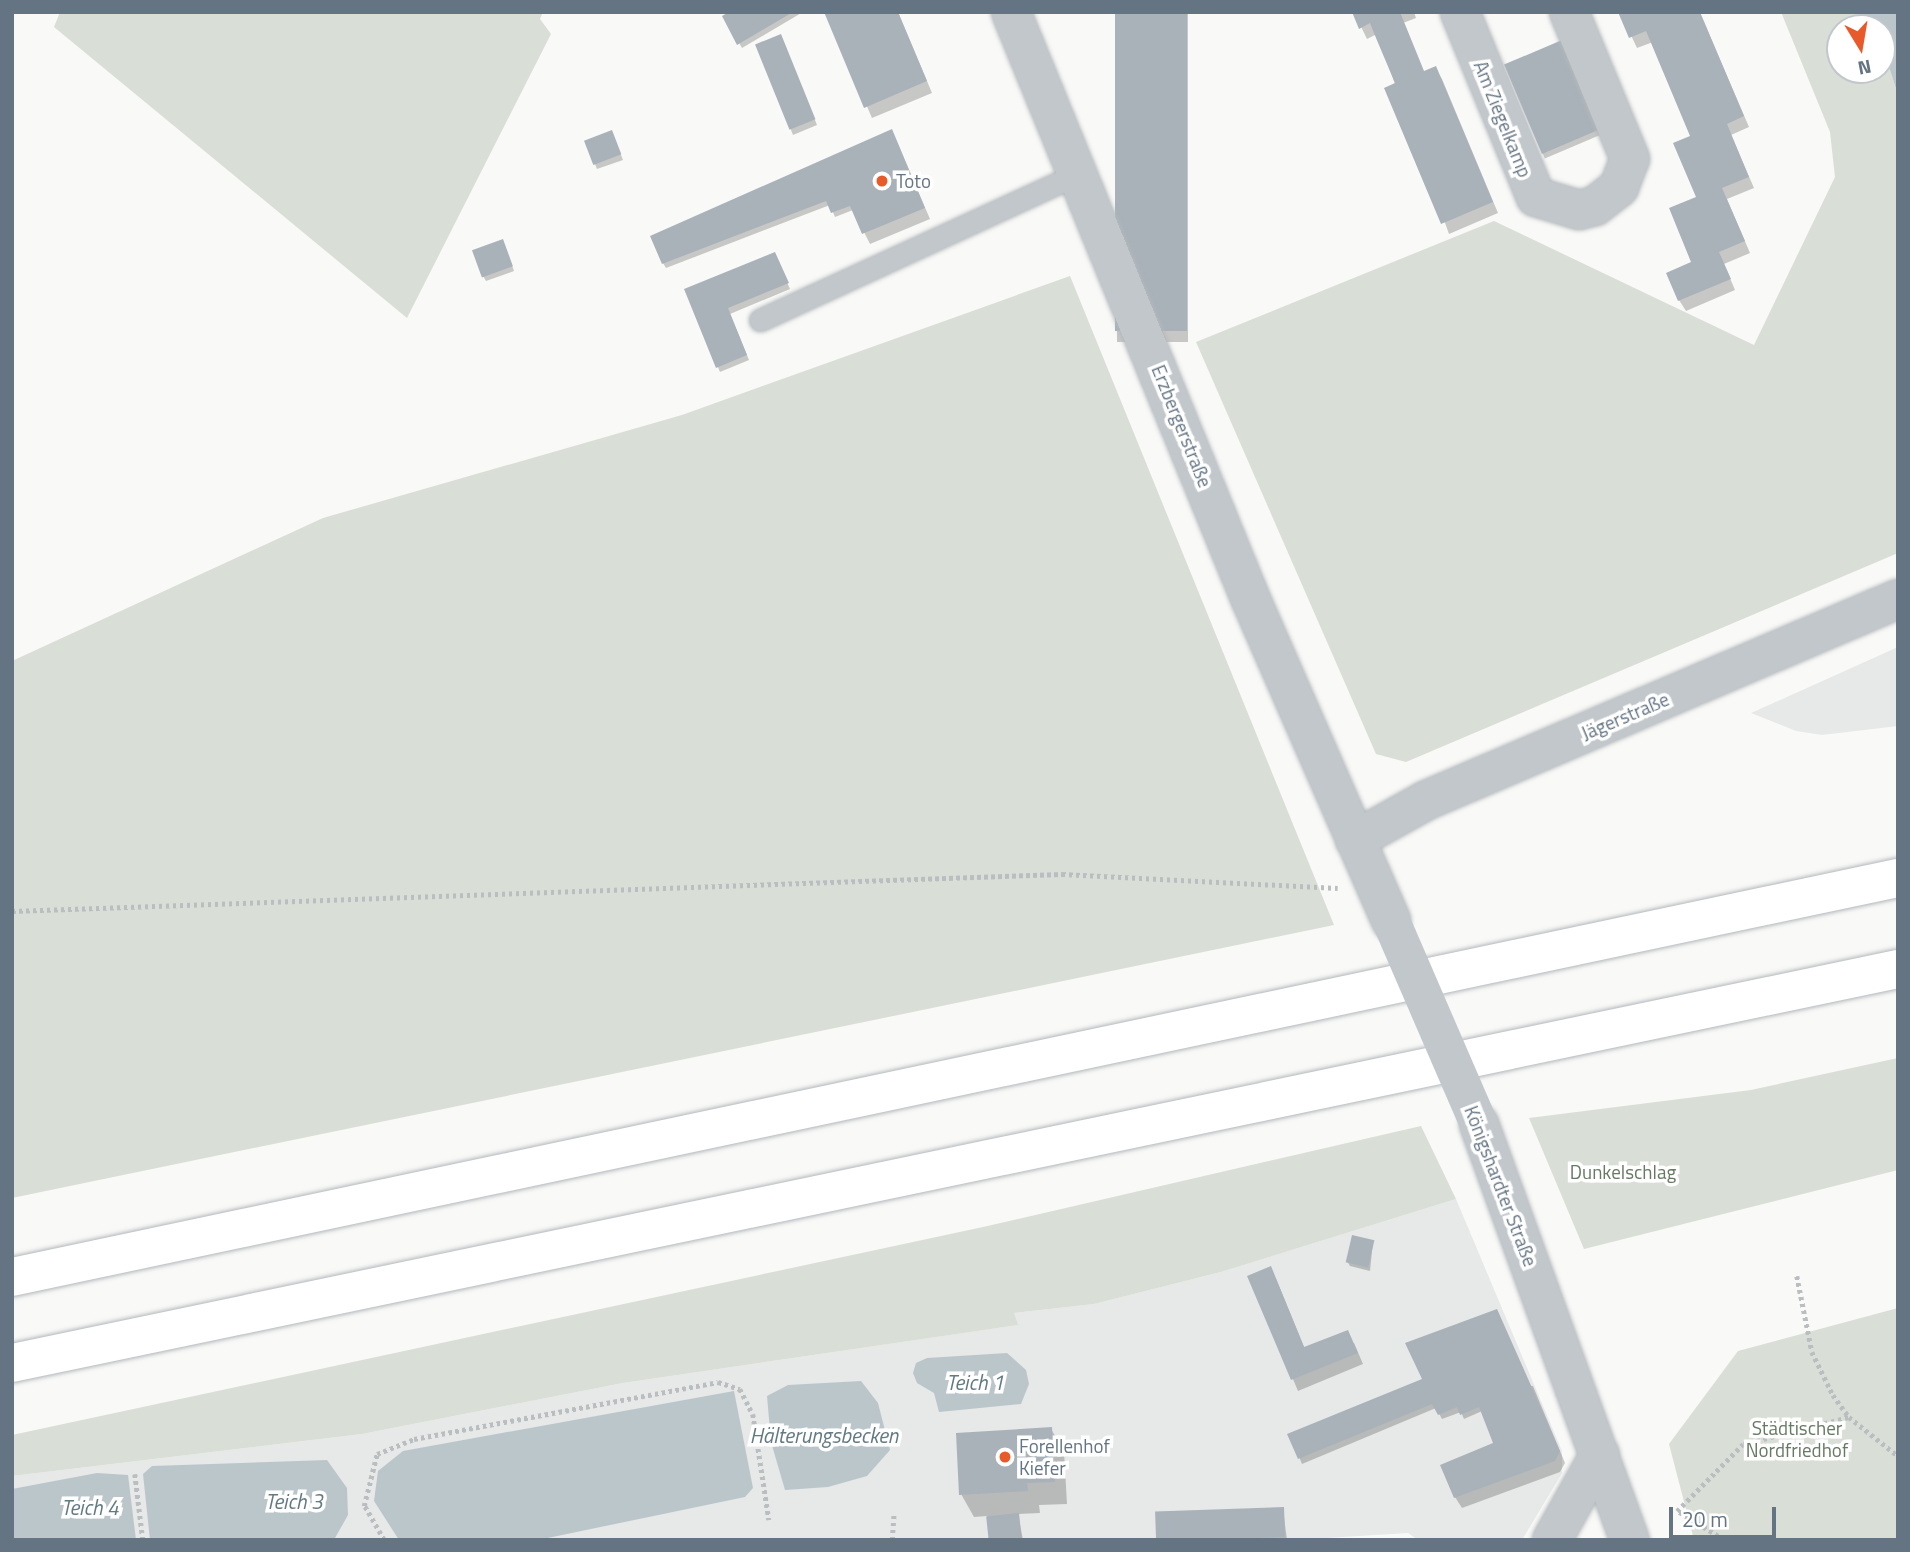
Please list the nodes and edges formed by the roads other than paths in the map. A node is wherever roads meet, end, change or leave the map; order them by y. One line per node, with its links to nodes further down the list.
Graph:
1 (1011, 12): 4 (street, Erzbergerstraße)
2 (1460, 12): 3 (street, Am Ziegelkamp)
3 (1569, 12)
4 (1079, 173): 5 (lane); 7 (street, Erzbergerstraße)
5 (760, 320)
6 (1898, 599): 7 (street, Jägerstraße)
7 (1355, 840): 12 (street, Königshardter Straße, bridge)
8 (1898, 878): 10 (highway)
9 (1898, 969): 11 (highway)
10 (12, 1277)
11 (12, 1363)
12 (1600, 1454): 13 (street); 14 (street, Königshardter Straße)
13 (1552, 1540)
14 (1630, 1540)

